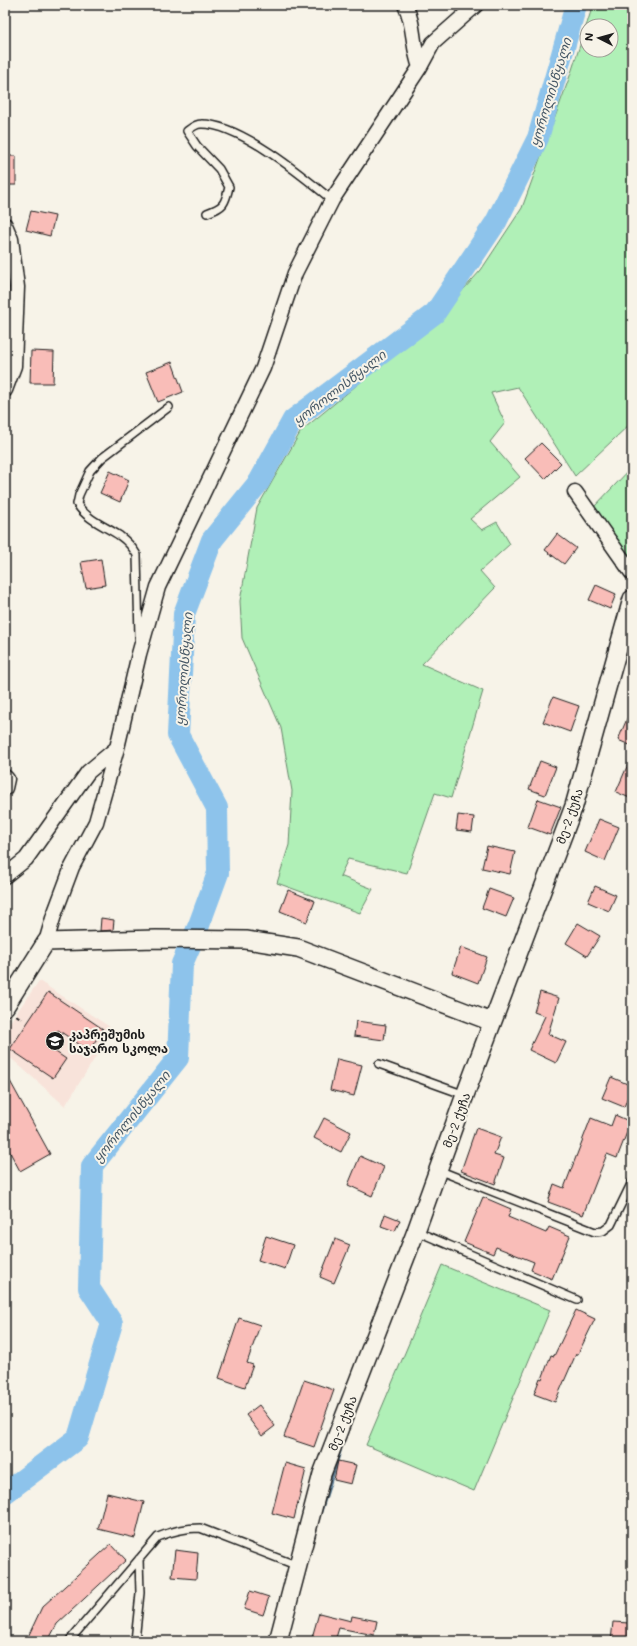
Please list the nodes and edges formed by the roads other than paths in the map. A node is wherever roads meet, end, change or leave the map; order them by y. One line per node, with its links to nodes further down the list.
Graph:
1 (405, 5): 3 (street)
2 (476, 5): 3 (street)
3 (420, 67): 4 (street)
4 (332, 200): 5 (lane); 12 (street)
5 (207, 213)
6 (5, 225): 7 (street)
7 (5, 390)
8 (169, 407): 12 (lane)
9 (575, 492): 10 (street)
10 (632, 573)
11 (632, 599): 19 (street, მე-2 ქუჩა)
12 (139, 654): 13 (street)
13 (117, 748): 16 (street); 17 (street)
14 (5, 777): 15 (street)
15 (5, 788)
16 (5, 876)
17 (46, 942): 18 (street); 19 (street)
18 (5, 1007)
19 (492, 1022): 21 (street, მე-2 ქუჩა)
20 (379, 1064): 21 (lane)
21 (465, 1095): 22 (street, მე-2 ქუჩა)
22 (438, 1170): 23 (lane); 24 (street, მე-2 ქუჩა)
23 (632, 1182)
24 (416, 1231): 25 (lane); 27 (street, მე-2 ქუჩა)
25 (577, 1300)
26 (139, 1559): 27 (lane); 28 (lane); 29 (lane)
27 (298, 1566): 30 (street, მე-2 ქუჩა)
28 (70, 1641)
29 (135, 1641)
30 (278, 1641)

